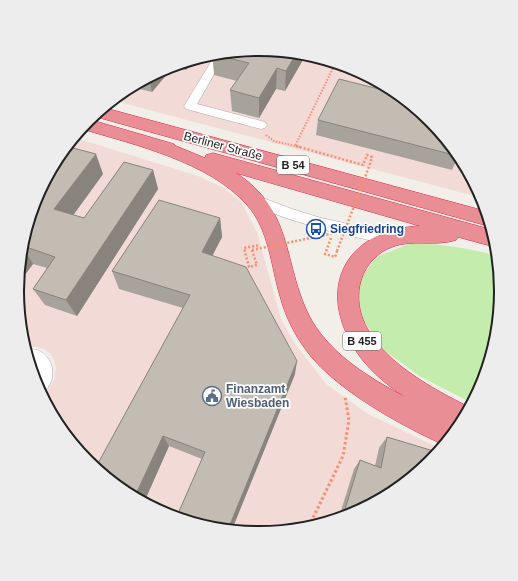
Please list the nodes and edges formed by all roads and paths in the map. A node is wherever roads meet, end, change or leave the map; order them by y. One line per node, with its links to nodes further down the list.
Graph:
1 (218, 59): 4 (street)
2 (334, 68): 7 (path)
3 (104, 114): 9 (highway, Berliner Straße / B 54)
4 (261, 125): 7 (path)
5 (91, 126): 6 (highway, B 54)
6 (155, 144): 8 (highway); 9 (highway, B 54)
7 (295, 146): 10 (path, bridge)
8 (255, 200): 11 (street); 18 (highway)
9 (485, 230): 11 (highway, B 455)
10 (345, 232): 12 (path, bridge); 13 (path, bridge)
11 (390, 239): 17 (highway, B 455)
12 (266, 244)
13 (329, 244)
14 (34, 357): 15 (street)
15 (42, 380)
16 (344, 390): 19 (path)
17 (458, 415)
18 (446, 432)
19 (312, 519)

